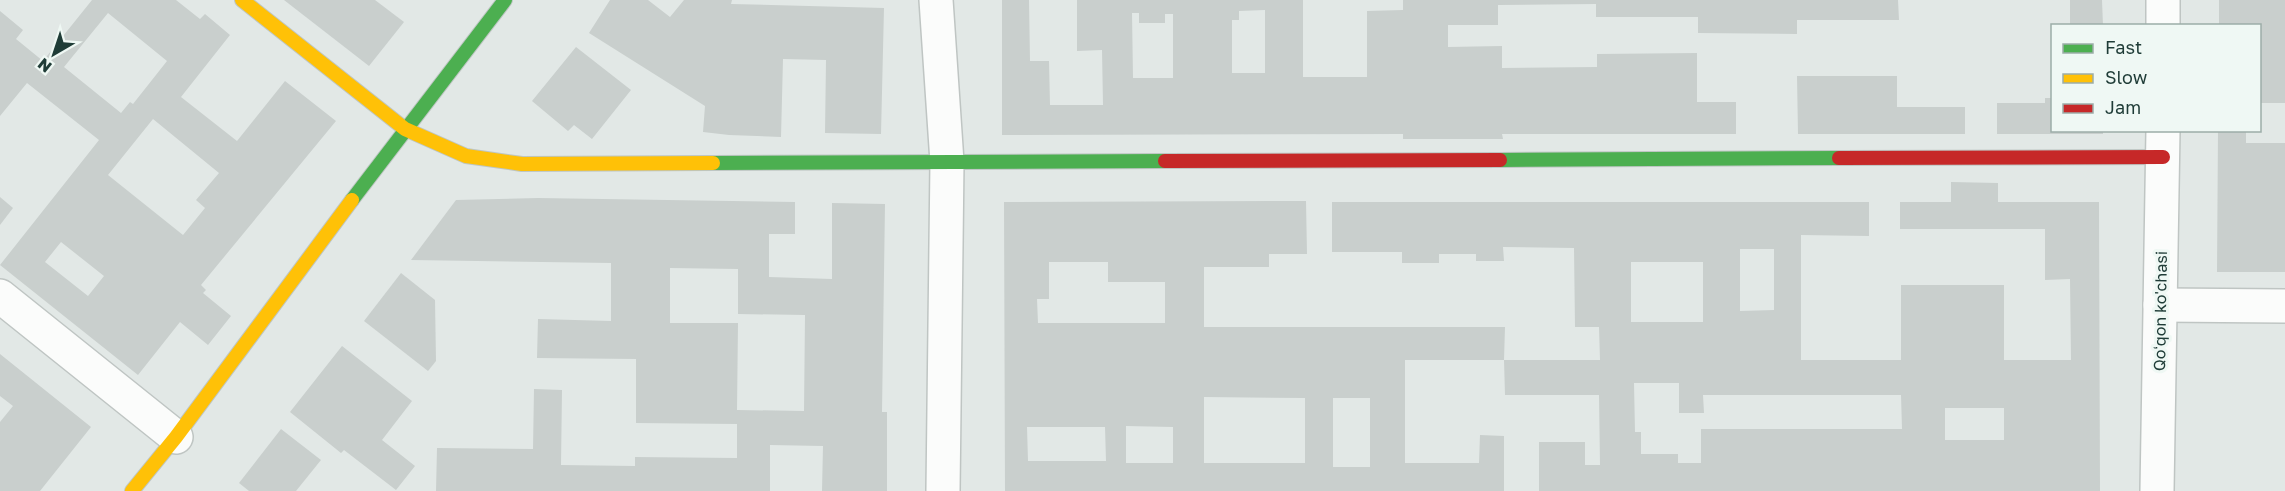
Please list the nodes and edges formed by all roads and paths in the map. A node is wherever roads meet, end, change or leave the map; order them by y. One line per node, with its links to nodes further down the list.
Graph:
1 (242, 0): 6 (street)
2 (505, 0): 6 (street)
3 (936, 0): 8 (street)
4 (2163, 0): 5 (street)
5 (2163, 24)
6 (405, 129): 8 (street); 12 (street)
7 (2163, 144): 8 (street); 10 (street, Qoʻqon ko'chasi)
8 (947, 162): 14 (street)
9 (0, 296): 12 (street)
10 (2160, 305): 11 (street); 15 (street, Qoʻqon ko'chasi)
11 (2285, 306)
12 (176, 437): 13 (street)
13 (132, 491)
14 (943, 491)
15 (2157, 491)

